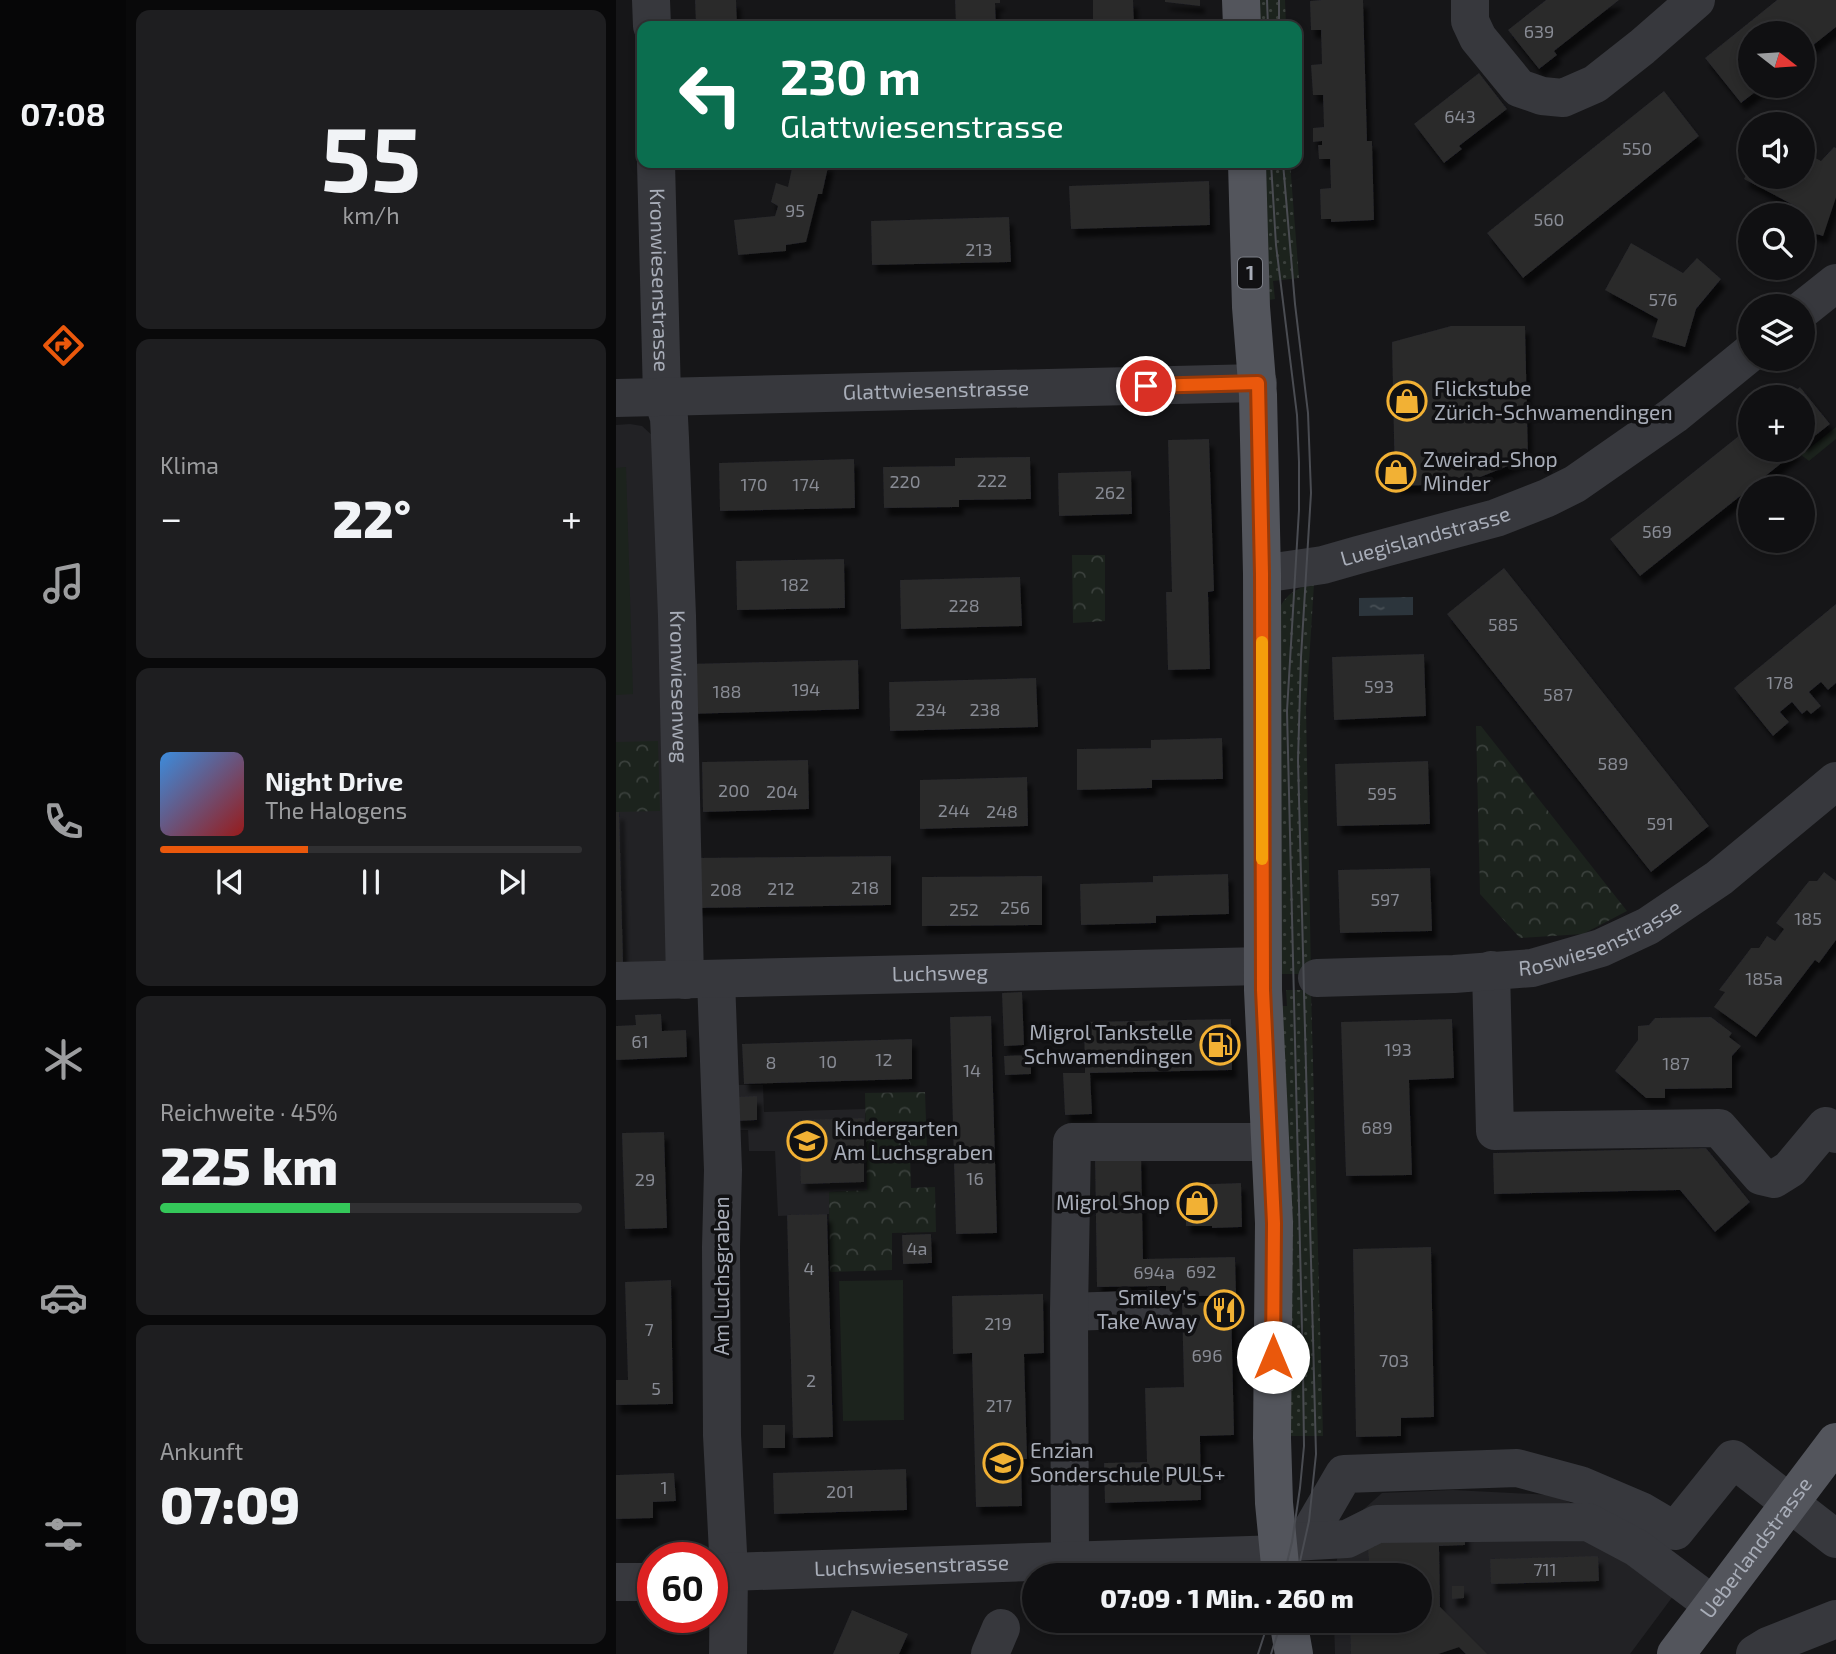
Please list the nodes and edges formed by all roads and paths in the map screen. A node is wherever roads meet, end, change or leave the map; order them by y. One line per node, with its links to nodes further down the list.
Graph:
1 (651, 0): 5 (street)
2 (1241, 0): 6 (main road)
3 (1470, 0): 4 (street)
4 (1696, 0)
5 (652, 21)
6 (1242, 21)
7 (656, 168): 13 (street, Kronwiesenstrasse)
8 (1247, 168): 12 (main road, 1)
9 (1836, 283): 10 (street)
10 (1815, 300)
11 (1738, 363): 15 (street, Luegislandstrasse)
12 (1258, 383): 13 (street, Glattwiesenstrasse); 15 (main road, 1)
13 (663, 396): 14 (street, Glattwiesenstrasse); 20 (street, Kronwiesenweg)
14 (616, 398)
15 (1262, 574): 17 (main road, 1)
16 (1836, 781): 18 (street, Roswiesenstrasse)
17 (1263, 966): 20 (street, Luchsweg); 23 (main road, 1)
18 (1485, 971): 19 (street, Roswiesenstrasse); 22 (street)
19 (1317, 978)
20 (701, 979): 21 (street, Luchsweg); 29 (street, Am Luchsgraben)
21 (616, 981)
22 (1836, 1133)
23 (1270, 1142): 25 (street); 30 (main road, 1)
24 (1154, 1309): 25 (street)
25 (1069, 1312): 31 (street)
26 (1836, 1443): 27 (main road, Ueberlandstrasse)
27 (1790, 1504): 28 (street); 30 (street); 35 (main road, Ueberlandstrasse)
28 (1836, 1539)
29 (720, 1542)
30 (1289, 1557): 31 (street, Luchswiesenstrasse); 35 (street, Luchswiesenstrasse)
31 (1070, 1560): 32 (street, Luchswiesenstrasse)
32 (728, 1574)
33 (616, 1582): 34 (street)
34 (637, 1582)
35 (1713, 1605): 41 (main road, Ueberlandstrasse)
36 (1836, 1619): 42 (street)
37 (726, 1633): 39 (street, Am Luchsgraben)
38 (1290, 1633): 40 (main road)
39 (728, 1654)
40 (1294, 1654)
41 (1676, 1654)
42 (1755, 1654)

